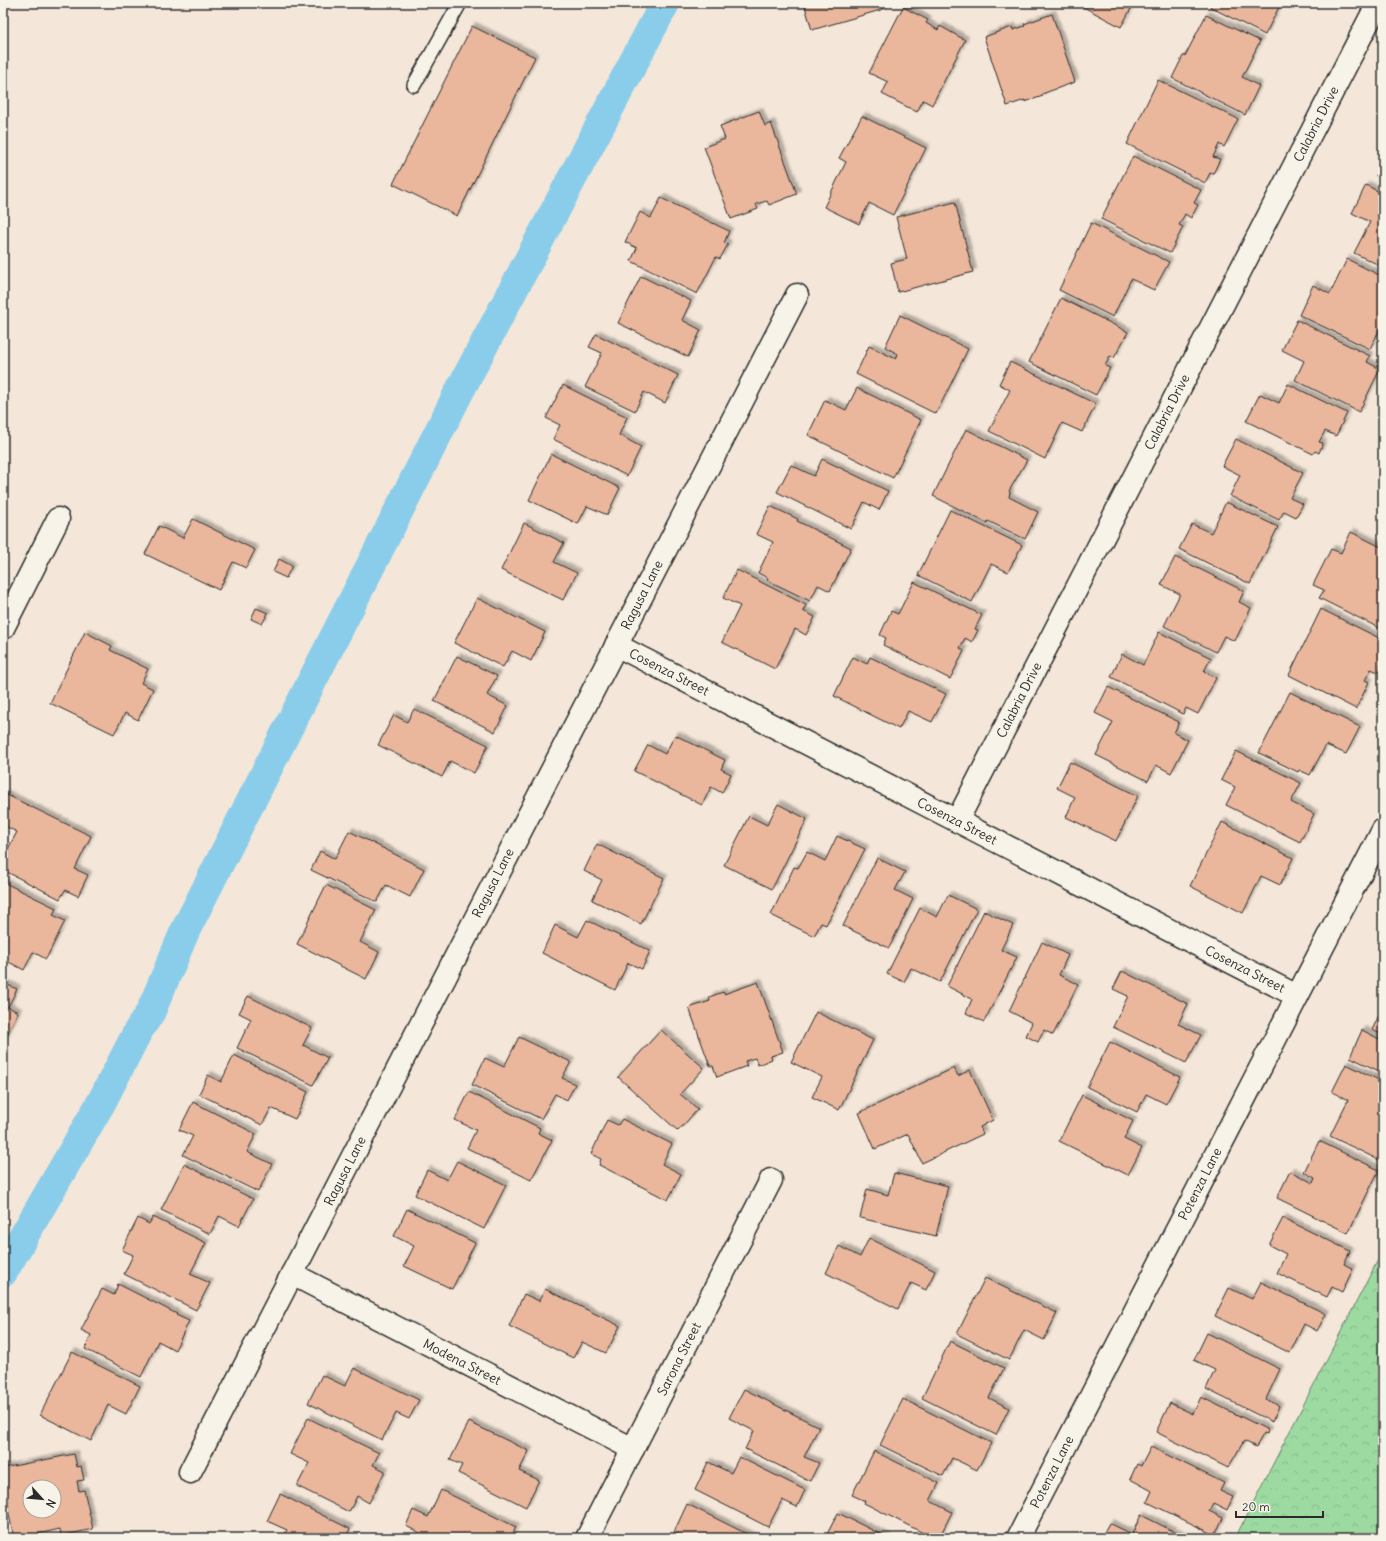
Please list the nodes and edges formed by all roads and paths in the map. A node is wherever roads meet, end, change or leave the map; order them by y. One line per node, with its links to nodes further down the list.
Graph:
1 (460, 3): 3 (lane)
2 (1378, 3): 8 (street, Calabria Drive)
3 (414, 85)
4 (797, 295): 7 (street, Ragusa Lane)
5 (58, 519): 6 (street)
6 (3, 628)
7 (616, 645): 8 (street, Cosenza Street); 12 (street, Ragusa Lane)
8 (956, 821): 10 (street, Cosenza Street)
9 (1383, 830): 10 (street, Potenza Lane)
10 (1297, 996): 16 (street, Potenza Lane)
11 (771, 1180): 13 (street, Sarona Street)
12 (292, 1274): 13 (street, Modena Street); 14 (street, Ragusa Lane)
13 (632, 1449): 15 (street, Sarona Street)
14 (190, 1472)
15 (587, 1538)
16 (1018, 1538)

